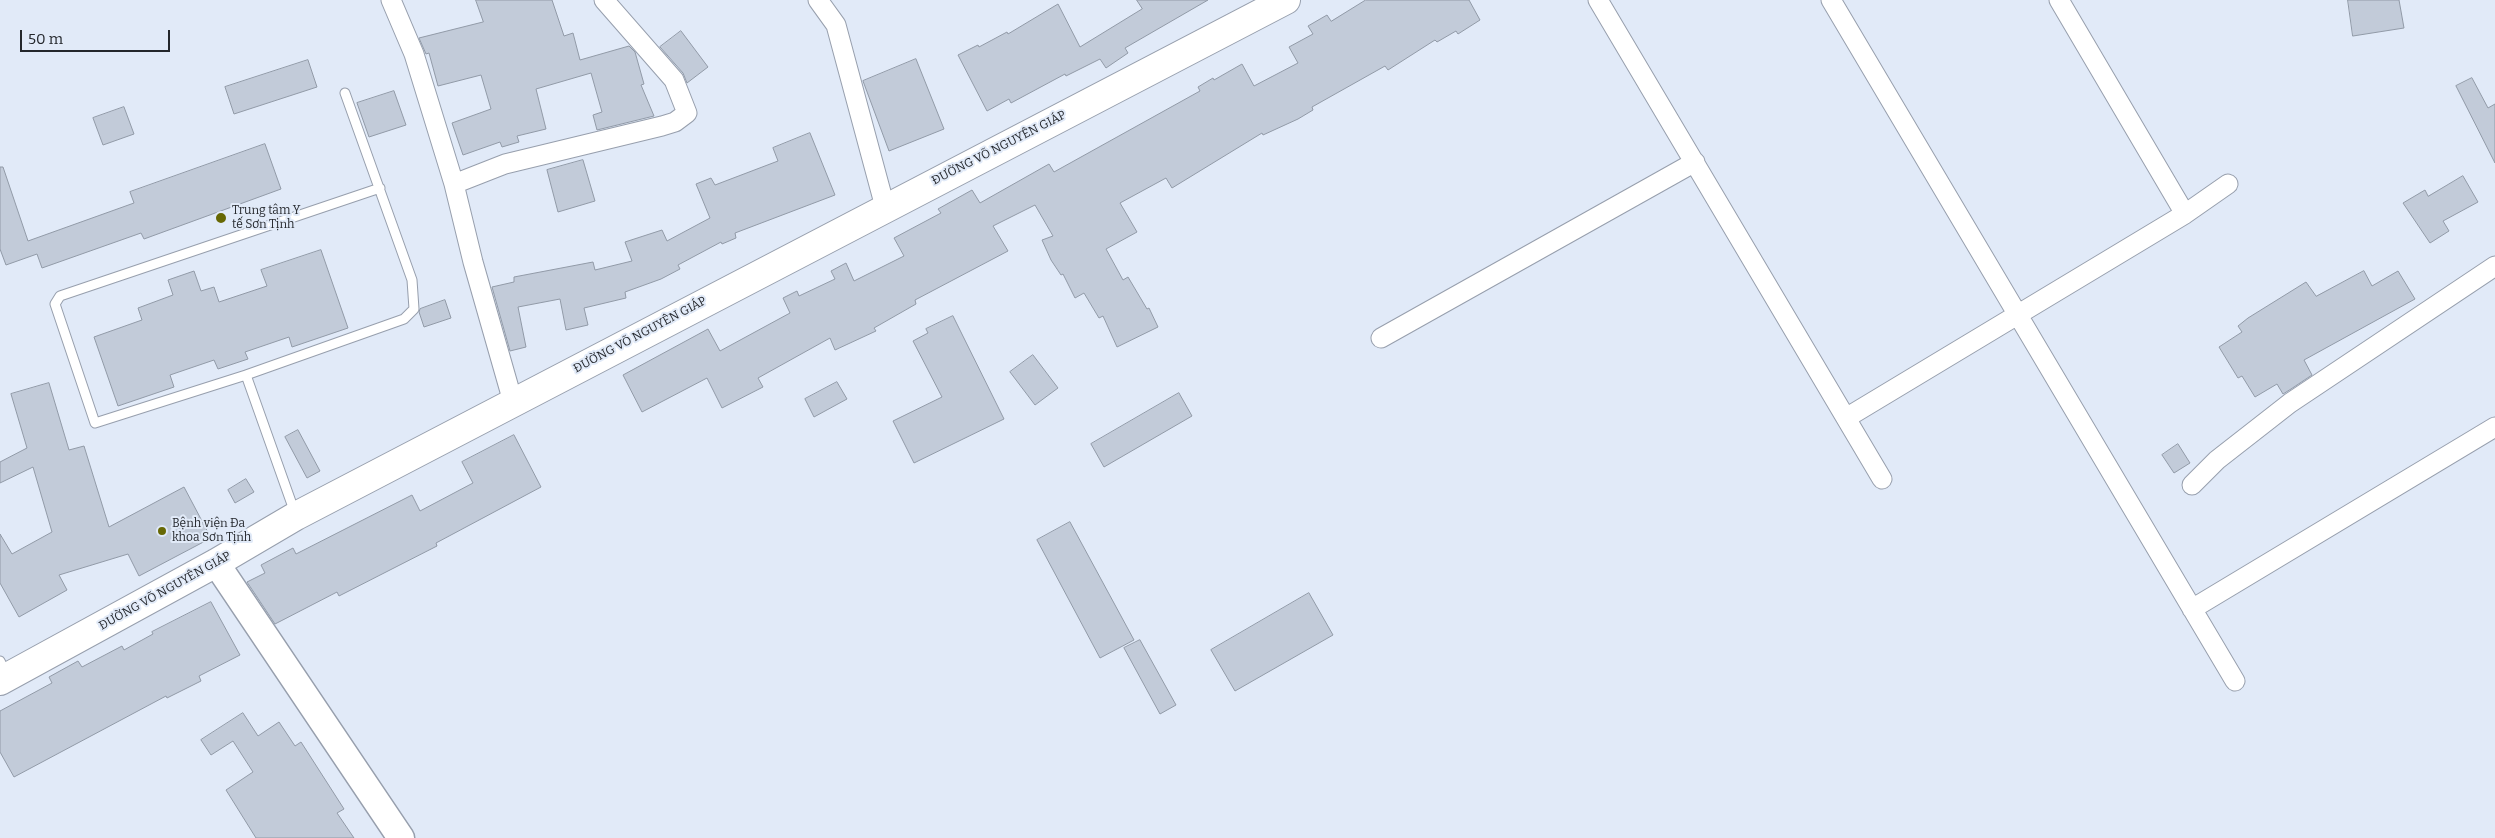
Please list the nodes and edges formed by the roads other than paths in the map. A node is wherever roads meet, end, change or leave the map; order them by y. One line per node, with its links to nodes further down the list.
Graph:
1 (391, 0): 10 (street)
2 (604, 0): 10 (street)
3 (818, 0): 13 (street)
4 (1286, 0): 13 (main road, ĐƯỜNG VÕ NGUYÊN GIÁP)
5 (1831, 0): 16 (street)
6 (2059, 0): 14 (street)
7 (1603, 2): 9 (street)
8 (345, 93): 12 (lane)
9 (1695, 162): 17 (street); 20 (street)
10 (454, 184): 19 (street)
11 (2228, 184): 14 (street)
12 (380, 188): 18 (lane); 18 (lane)
13 (885, 207): 19 (main road, ĐƯỜNG VÕ NGUYÊN GIÁP)
14 (2185, 214): 16 (street)
15 (2495, 266): 23 (street)
16 (2017, 314): 20 (street); 26 (street)
17 (1381, 338)
18 (246, 375): 24 (lane)
19 (513, 402): 24 (main road, ĐƯỜNG VÕ NGUYÊN GIÁP)
20 (1846, 418): 22 (street)
21 (2495, 427): 26 (street)
22 (1882, 479)
23 (2192, 485)
24 (296, 516): 25 (main road, ĐƯỜNG VÕ NGUYÊN GIÁP)
25 (216, 563): 27 (main road, ĐƯỜNG VÕ NGUYÊN GIÁP); 29 (street)
26 (2192, 609): 28 (street)
27 (3, 673)
28 (2234, 681)
29 (401, 838)

